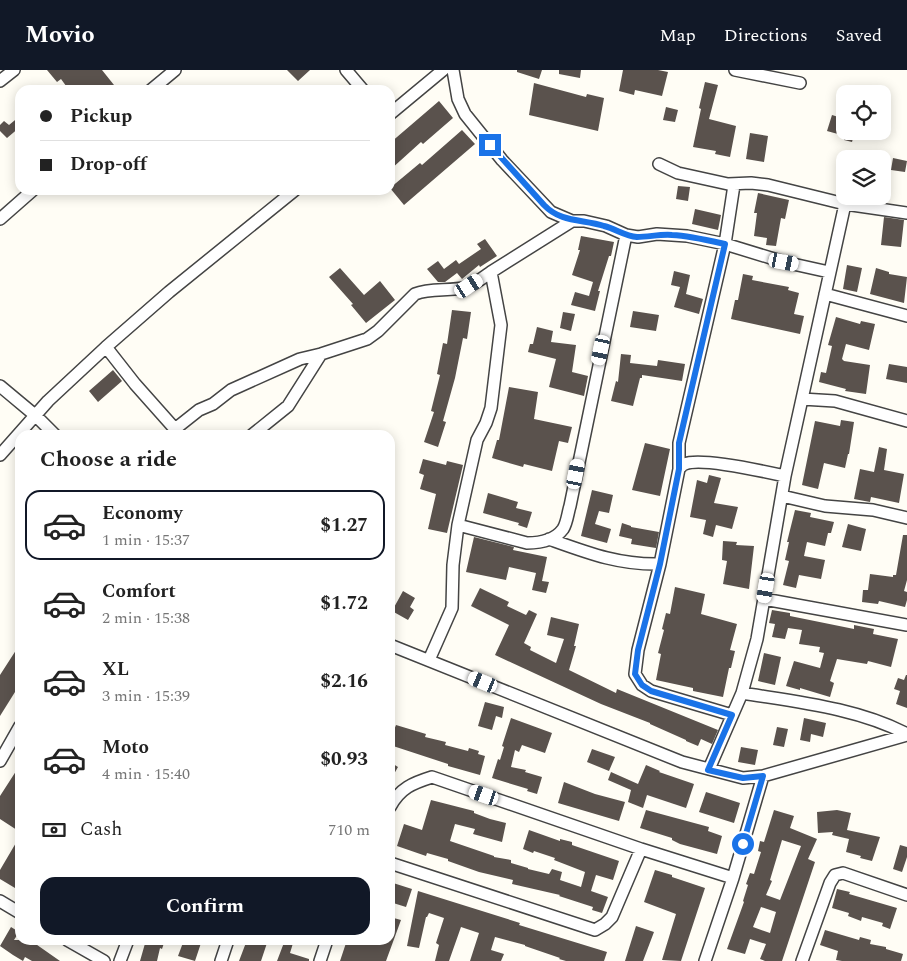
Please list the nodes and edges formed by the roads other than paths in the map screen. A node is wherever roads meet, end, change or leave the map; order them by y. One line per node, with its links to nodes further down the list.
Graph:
1 (14, 70): 7 (street)
2 (176, 70): 9 (street)
3 (346, 70): 10 (street)
4 (443, 70): 11 (street)
5 (453, 70): 21 (street)
6 (735, 70): 8 (street)
7 (0, 81)
8 (800, 83)
9 (157, 85)
10 (359, 85)
11 (395, 110)
12 (660, 164): 13 (street)
13 (734, 185): 16 (street); 23 (street)
14 (27, 195): 20 (street)
15 (289, 195): 28 (street)
16 (836, 202)
17 (845, 205): 25 (street)
18 (853, 205): 19 (street)
19 (907, 212)
20 (0, 219)
21 (572, 221): 22 (street); 24 (street)
22 (626, 235): 23 (street); 46 (street)
23 (725, 244): 25 (street); 41 (street)
24 (491, 272): 29 (street); 45 (street)
25 (829, 272): 26 (street)
26 (825, 294): 27 (street); 31 (street)
27 (907, 316)
28 (106, 347): 32 (street); 36 (street)
29 (321, 354): 37 (street); 38 (street)
30 (0, 386): 32 (street)
31 (802, 399): 33 (street); 42 (street)
32 (36, 416): 34 (street); 35 (street)
33 (907, 421)
34 (23, 430)
35 (50, 430)
36 (176, 430)
37 (180, 430)
38 (258, 430)
39 (15, 439): 40 (street)
40 (0, 455)
41 (679, 469): 42 (street); 47 (street)
42 (785, 476): 43 (street)
43 (782, 496): 44 (street); 48 (street)
44 (907, 518)
45 (458, 526): 46 (street); 51 (street)
46 (549, 539): 47 (street)
47 (660, 564): 53 (street)
48 (764, 599): 49 (street); 52 (street)
49 (907, 625)
50 (395, 647): 51 (street)
51 (429, 660): 57 (street)
52 (742, 693): 53 (street); 54 (street)
53 (732, 715): 57 (street)
54 (907, 734): 58 (street)
55 (15, 735): 56 (street)
56 (0, 761)
57 (708, 770): 58 (street)
58 (763, 776): 62 (street)
59 (395, 797): 60 (street)
60 (641, 850): 61 (street); 62 (street)
61 (395, 865)
62 (733, 878): 74 (street)
63 (907, 895): 75 (street)
64 (0, 901): 65 (street)
65 (15, 909)
66 (76, 945): 70 (street)
67 (126, 945): 71 (street)
68 (226, 945): 72 (street)
69 (325, 945): 73 (street)
70 (104, 961)
71 (120, 961)
72 (220, 961)
73 (320, 961)
74 (705, 961)
75 (802, 961)

